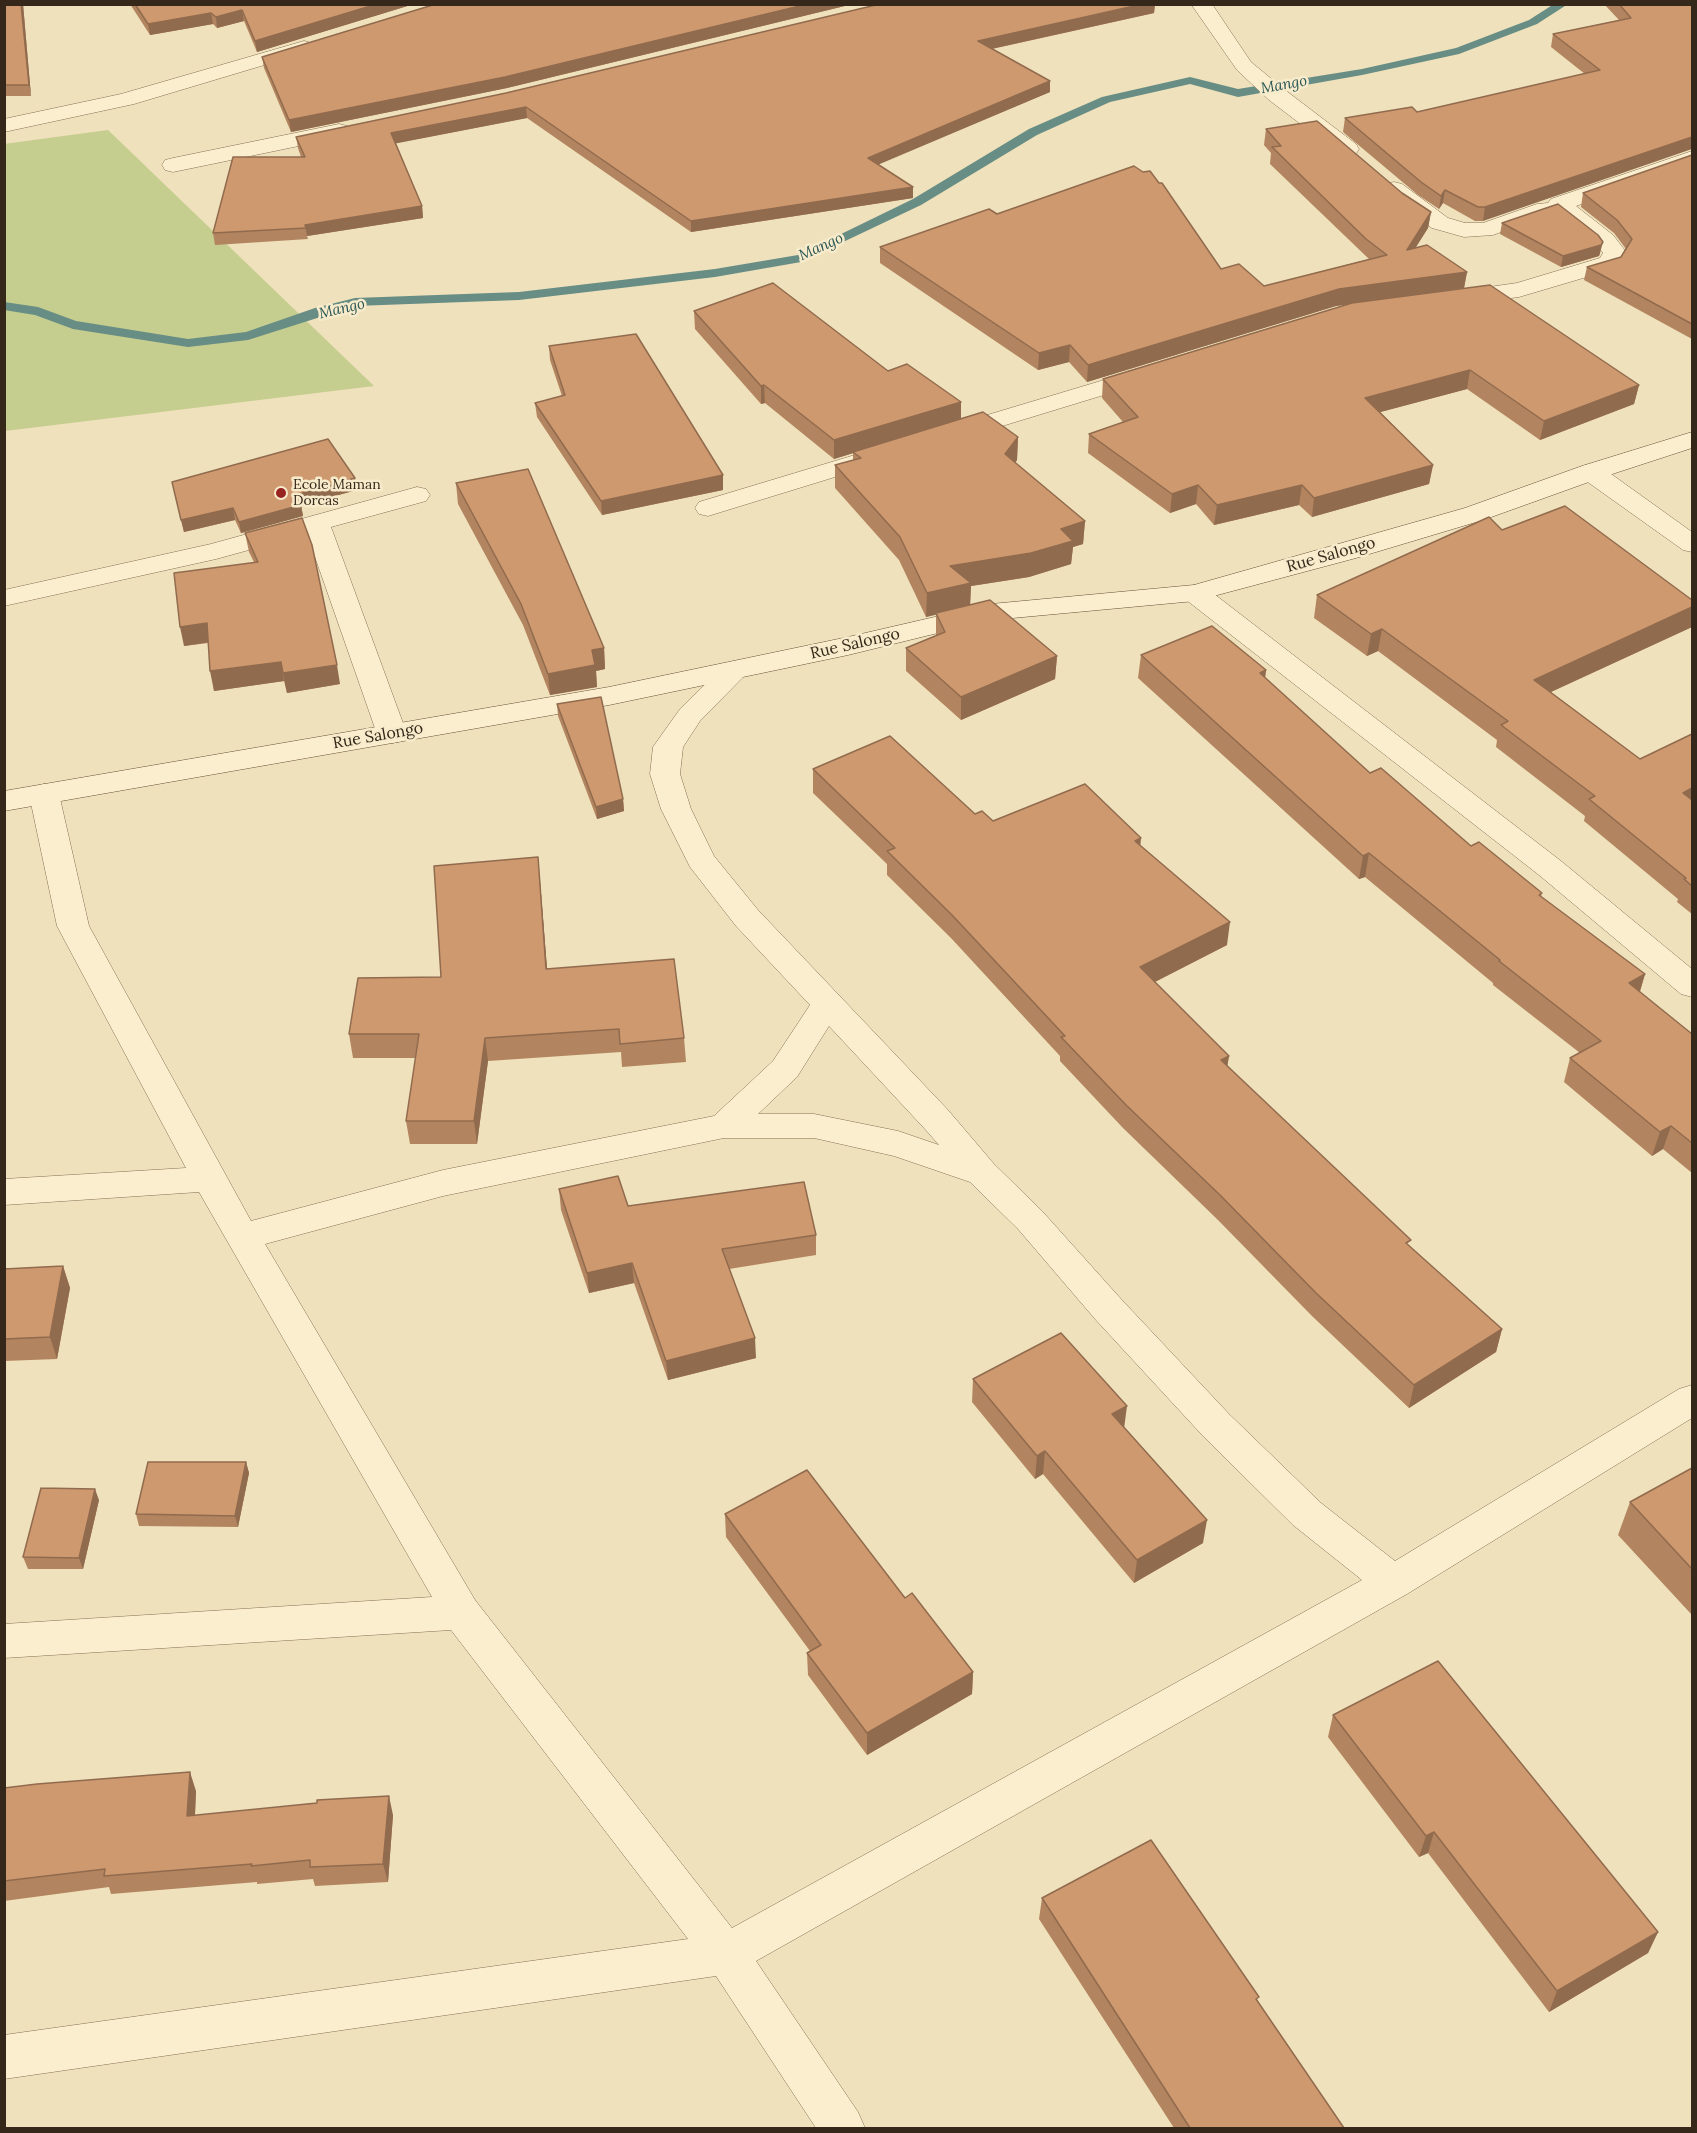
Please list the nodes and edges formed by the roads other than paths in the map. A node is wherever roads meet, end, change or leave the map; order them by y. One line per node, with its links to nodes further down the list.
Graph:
1 (1201, 4): 7 (street)
2 (320, 42): 3 (street)
3 (4, 126)
4 (357, 127): 6 (street)
5 (1692, 158): 7 (street)
6 (173, 165)
7 (1559, 204): 8 (street)
8 (1438, 301)
9 (1164, 369): 10 (street)
10 (936, 439)
11 (1692, 440): 13 (street, Rue Salongo)
12 (902, 449): 15 (street)
13 (1591, 472): 17 (street); 18 (street, Rue Salongo)
14 (417, 495): 16 (street)
15 (708, 508)
16 (316, 523): 19 (street); 21 (street)
17 (1692, 544)
18 (1195, 593): 20 (street, Rue Salongo); 24 (street)
19 (4, 598)
20 (735, 671): 21 (street, Rue Salongo); 25 (street)
21 (392, 734): 22 (street, Rue Salongo)
22 (44, 794): 23 (street, Rue Salongo); 28 (street)
23 (4, 801)
24 (1692, 986)
25 (826, 1005): 26 (street); 27 (street)
26 (724, 1126): 27 (street); 30 (street)
27 (982, 1173): 32 (street)
28 (209, 1179): 29 (street); 30 (street)
29 (4, 1192)
30 (244, 1236): 33 (street)
31 (1692, 1400): 32 (street)
32 (1393, 1582): 35 (street)
33 (461, 1612): 34 (street); 35 (street)
34 (4, 1641)
35 (726, 1954): 36 (street); 37 (street)
36 (4, 2057)
37 (842, 2128)

